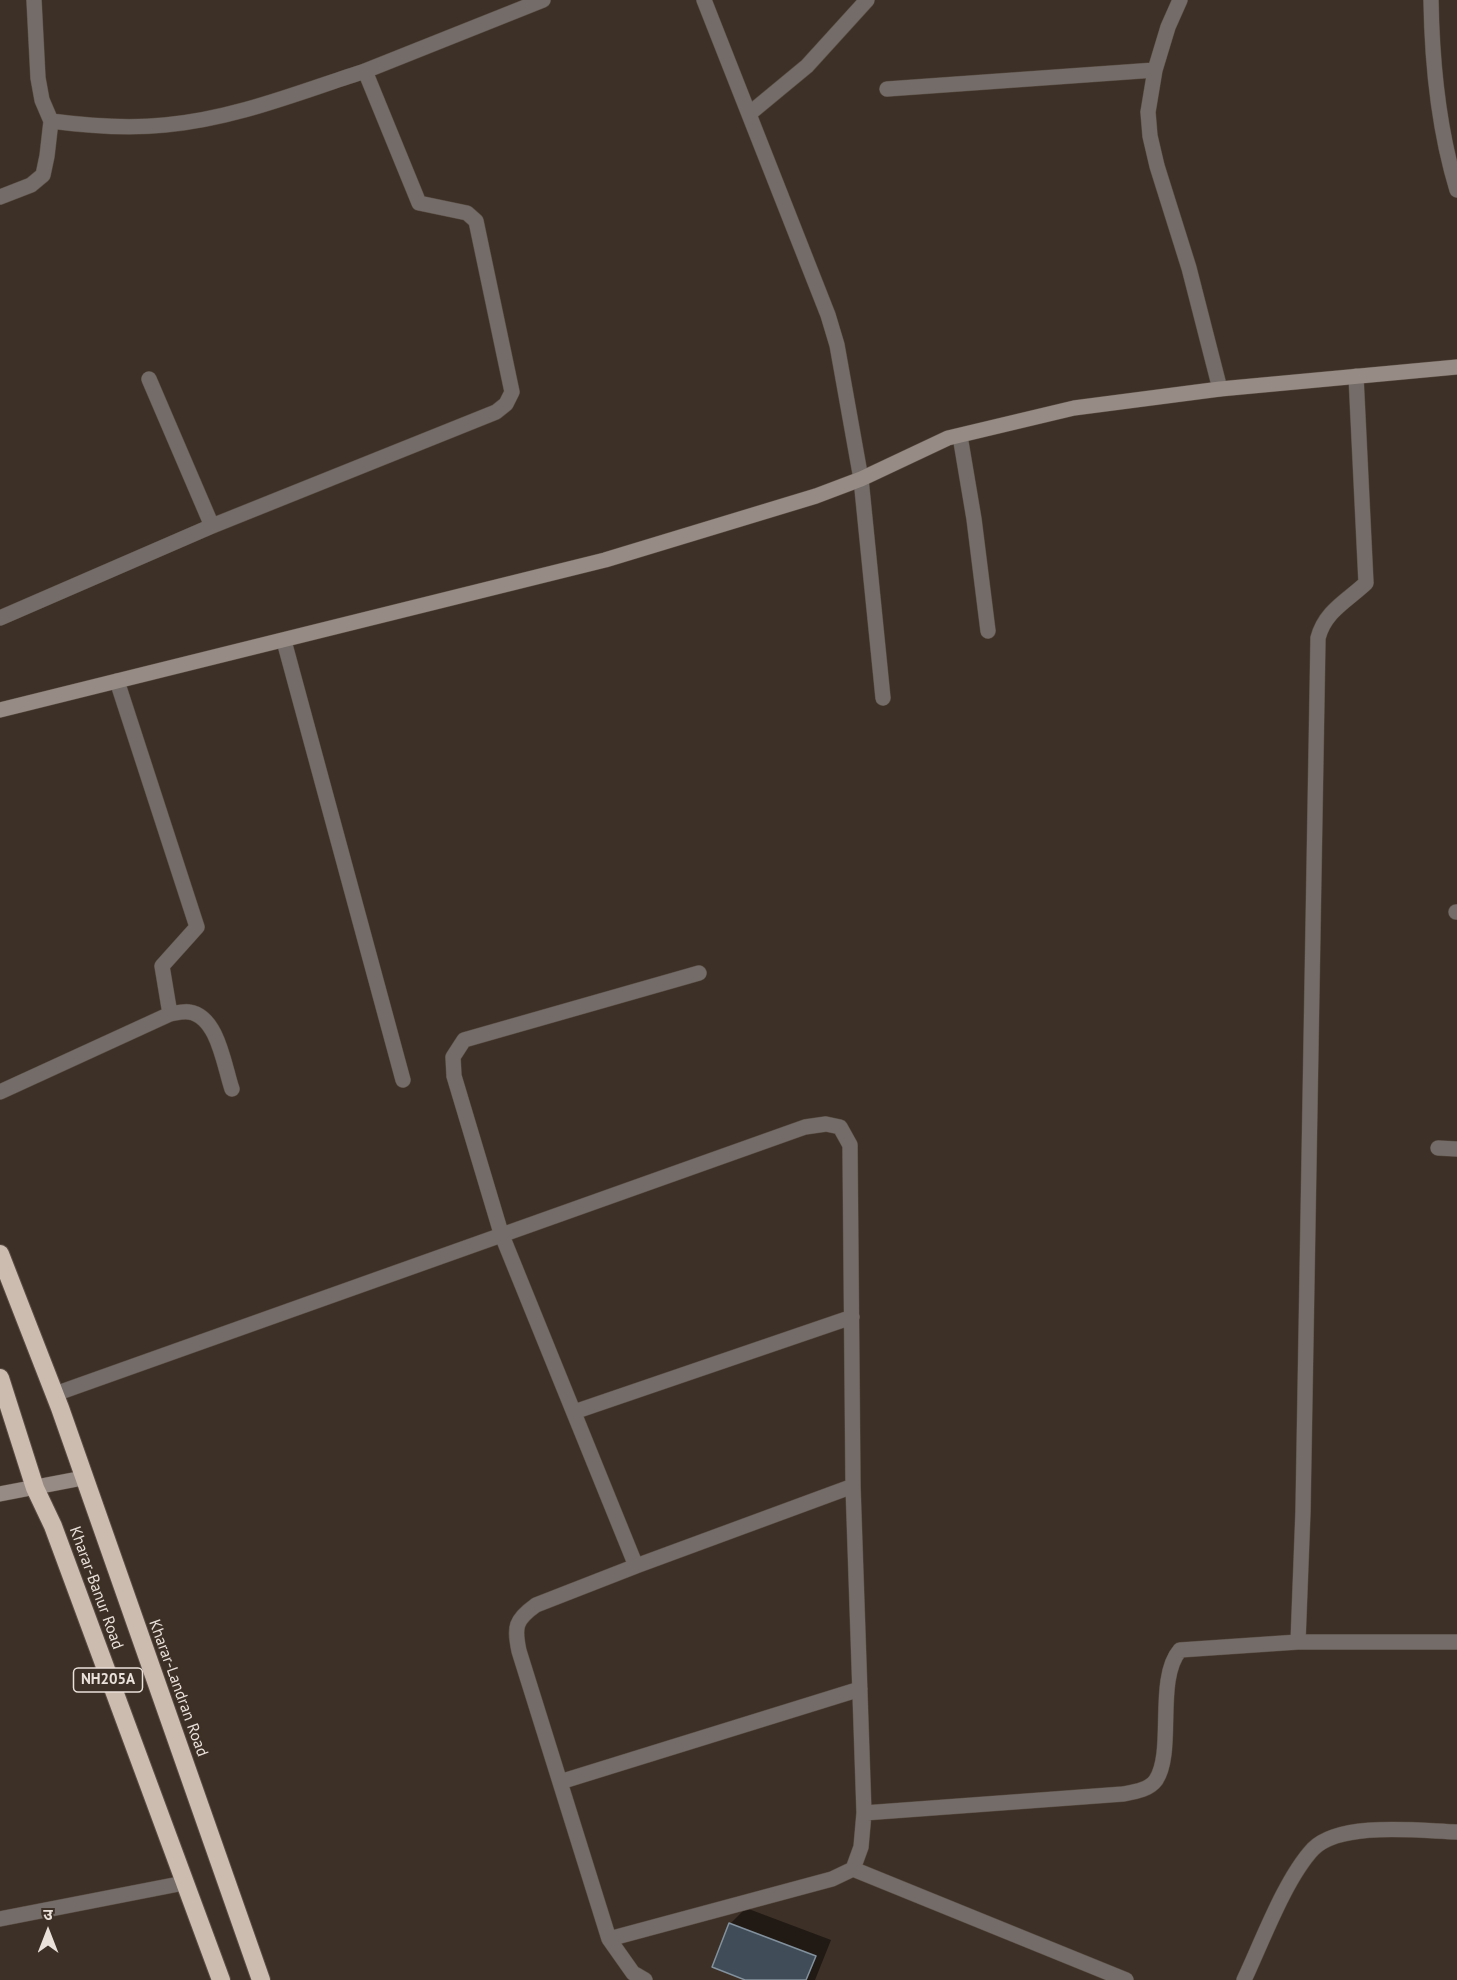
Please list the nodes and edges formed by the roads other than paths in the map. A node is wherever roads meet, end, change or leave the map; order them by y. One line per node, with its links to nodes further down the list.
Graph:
1 (34, 0): 11 (street)
2 (543, 0): 8 (street)
3 (704, 0): 10 (street)
4 (867, 0): 10 (street)
5 (1180, 0): 7 (street)
6 (1431, 0): 12 (street)
7 (1155, 70): 9 (street); 17 (street)
8 (365, 71): 11 (street); 20 (street)
9 (887, 89)
10 (749, 114): 19 (street)
11 (51, 121): 13 (street)
12 (1457, 190)
13 (0, 197)
14 (1457, 367): 15 (street)
15 (1356, 376): 17 (street); 45 (street)
16 (149, 379): 20 (street)
17 (1220, 389): 18 (street)
18 (960, 436): 19 (street); 22 (street)
19 (861, 479): 23 (street); 25 (street)
20 (212, 526): 21 (street)
21 (2, 613)
22 (988, 631)
23 (284, 641): 24 (street); 29 (street)
24 (117, 681): 26 (street); 28 (street)
25 (883, 698)
26 (0, 710)
27 (699, 973): 34 (street)
28 (170, 1014): 30 (street); 31 (street)
29 (403, 1080)
30 (232, 1089)
31 (0, 1092)
32 (1438, 1148): 33 (street)
33 (1457, 1149)
34 (501, 1233): 36 (street); 38 (street); 39 (street)
35 (0, 1254): 38 (highway, NH205A)
36 (852, 1317): 39 (street); 41 (street)
37 (0, 1378): 42 (highway, Kharar-Banur Road / NH205A)
38 (58, 1401): 40 (highway, Kharar-Landran Road / NH205A)
39 (574, 1412): 44 (street)
40 (83, 1478): 42 (street); 56 (highway, Kharar-Landran Road / NH205A)
41 (853, 1486): 44 (street); 47 (street)
42 (35, 1488): 43 (street); 52 (highway, Kharar-Banur Road / NH205A)
43 (0, 1494)
44 (636, 1566): 48 (street)
45 (1298, 1642): 46 (street); 49 (street)
46 (1457, 1642)
47 (860, 1689): 48 (street); 49 (street)
48 (560, 1782): 54 (street)
49 (864, 1813): 51 (street)
50 (1457, 1832): 59 (street)
51 (853, 1869): 54 (street); 58 (street)
52 (184, 1883): 53 (street); 55 (highway, Kharar-Banur Road / NH205A)
53 (0, 1919)
54 (609, 1939): 57 (street)
55 (220, 1980)
56 (261, 1980)
57 (645, 1980)
58 (1126, 1980)
59 (1244, 1980)

